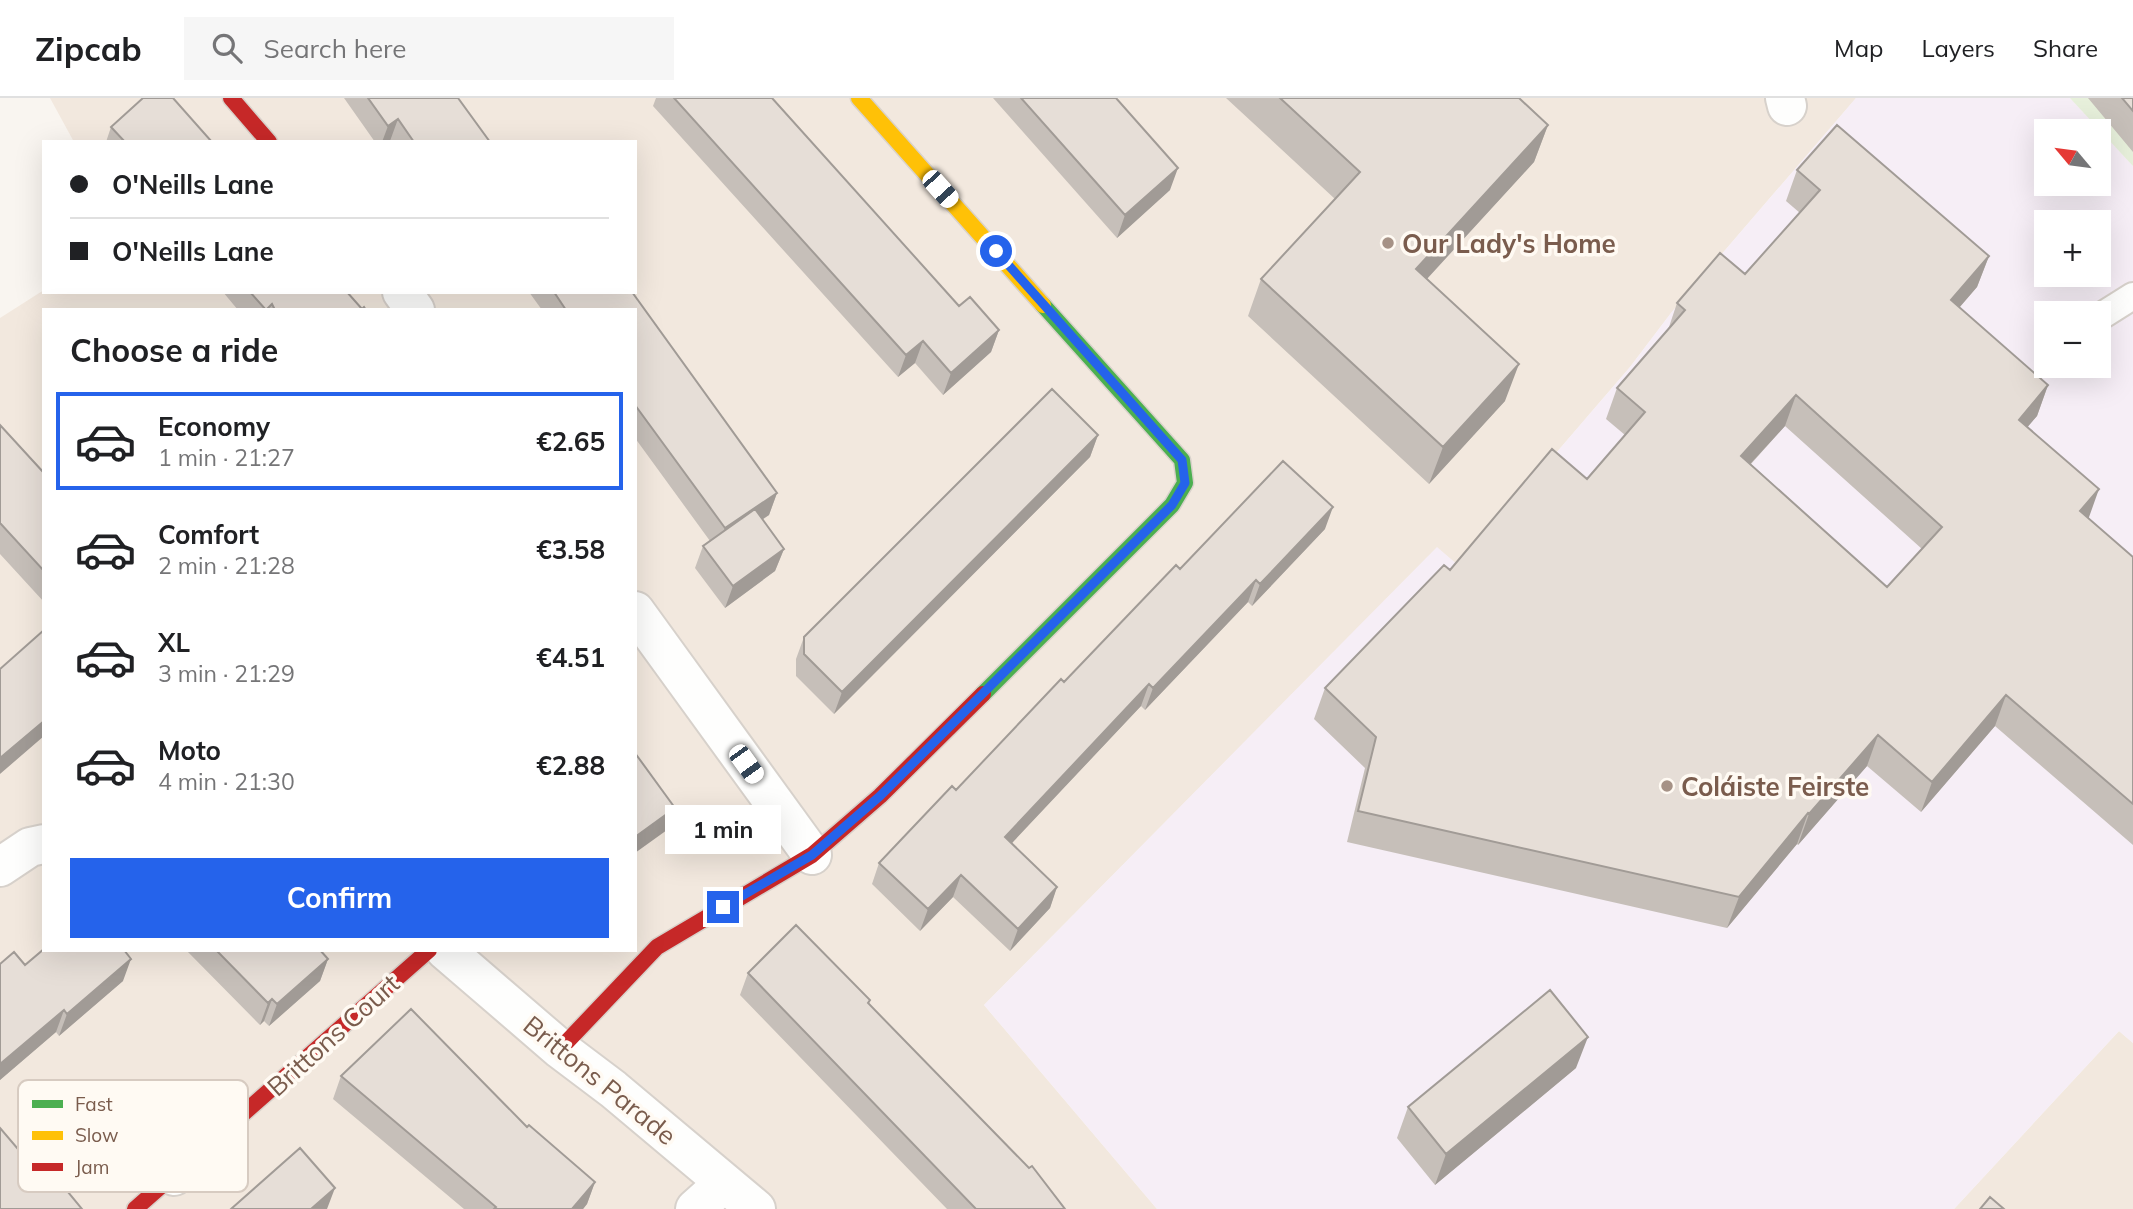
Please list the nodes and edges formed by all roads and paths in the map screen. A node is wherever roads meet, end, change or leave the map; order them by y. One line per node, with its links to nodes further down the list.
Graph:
1 (232, 98): 3 (street)
2 (859, 98): 8 (street)
3 (268, 140)
4 (2133, 296): 5 (lane)
5 (2111, 310)
6 (637, 614): 8 (street)
7 (42, 844): 9 (street)
8 (812, 855): 12 (street)
9 (0, 867)
10 (427, 952): 13 (street, Brittons Court)
11 (447, 952): 12 (street, Brittons Parade)
12 (560, 1049): 14 (street, Brittons Parade)
13 (248, 1110)
14 (724, 1183): 17 (street); 18 (street, Brittons Parade)
15 (155, 1192): 16 (street, Brittons Court)
16 (135, 1209)
17 (695, 1209)
18 (756, 1209)

